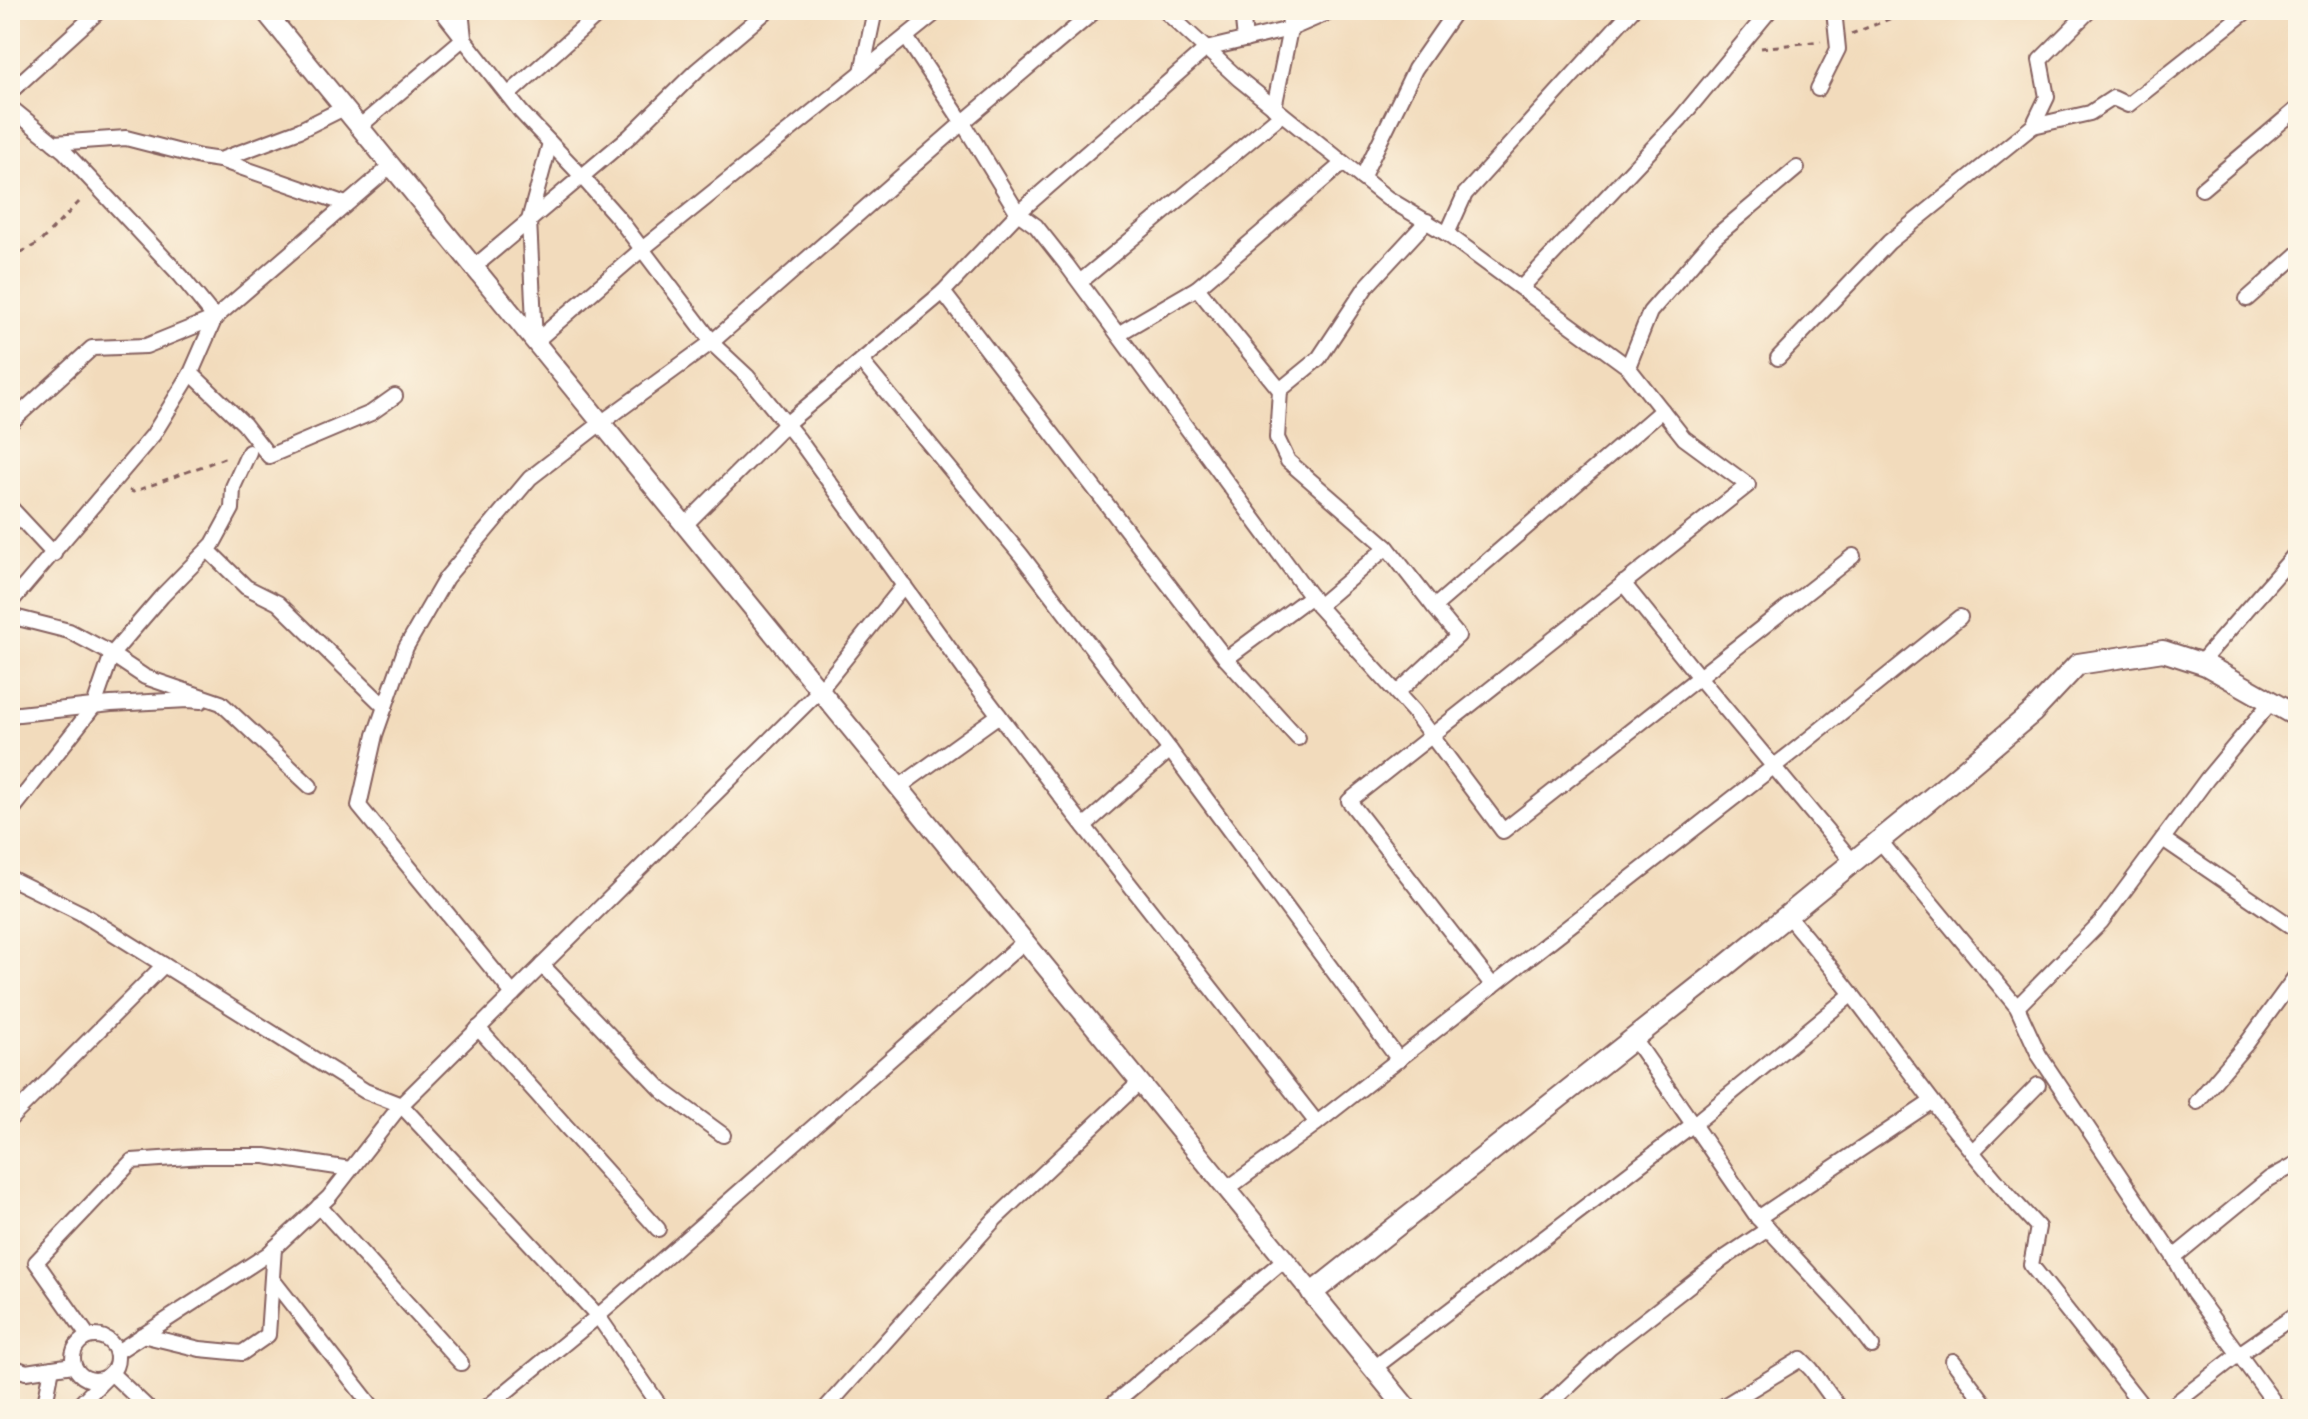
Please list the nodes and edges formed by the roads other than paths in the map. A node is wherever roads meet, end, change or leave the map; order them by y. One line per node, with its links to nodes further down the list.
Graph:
1 (100, 10): 27 (street)
2 (264, 10): 30 (street)
3 (441, 10): 22 (street)
4 (461, 10): 22 (street)
5 (603, 10): 28 (street)
6 (768, 10): 42 (street)
7 (875, 10): 25 (street)
8 (939, 10): 21 (street)
9 (1096, 10): 33 (street)
10 (1164, 10): 24 (street)
11 (1242, 10): 23 (street)
12 (1289, 10): 20 (street)
13 (1334, 10): 20 (street)
14 (1456, 10): 43 (street)
15 (1632, 10): 49 (street)
16 (1770, 10): 55 (street)
17 (1834, 10): 26 (street)
18 (2090, 10): 34 (street)
19 (2248, 10): 34 (street)
20 (1290, 29): 23 (street); 32 (street)
21 (906, 37): 25 (street); 33 (street)
22 (464, 38): 28 (street); 35 (street)
23 (1245, 40): 24 (street)
24 (1206, 49): 32 (street); 46 (street)
25 (862, 72): 50 (street)
26 (1818, 89)
27 (10, 92)
28 (508, 95): 37 (street)
29 (10, 107): 36 (street)
30 (344, 108): 35 (street); 38 (street)
31 (2298, 108): 44 (street)
32 (1278, 111): 39 (street); 53 (street)
33 (963, 123): 46 (street); 61 (street)
34 (2033, 126): 62 (street)
35 (359, 127): 40 (street)
36 (54, 143): 38 (street); 58 (street)
37 (550, 143): 42 (street); 47 (street)
38 (220, 160): 45 (street)
39 (1343, 163): 43 (street); 54 (street)
40 (391, 166): 45 (street); 52 (street)
41 (1797, 168): 64 (street)
42 (582, 177): 47 (street); 50 (street)
43 (1362, 178): 48 (street)
44 (2202, 189)
45 (346, 204): 58 (street)
46 (1018, 213): 53 (street); 56 (street)
47 (529, 220): 52 (street); 60 (street)
48 (1427, 221): 49 (street); 66 (street)
49 (1447, 234): 55 (street)
50 (641, 250): 60 (street); 61 (street)
51 (2298, 254): 57 (street)
52 (474, 267): 60 (street)
53 (1080, 282): 59 (street)
54 (1197, 288): 59 (street); 66 (street)
55 (1521, 288): 64 (street)
56 (943, 292): 63 (street); 88 (street)
57 (2247, 299)
58 (215, 318): 65 (street); 69 (street)
59 (1118, 334): 82 (street)
60 (535, 342): 70 (street)
61 (712, 342): 70 (street); 71 (street)
62 (1778, 358)
63 (861, 361): 71 (street); 102 (street)
64 (1628, 367): 68 (street)
65 (191, 373): 67 (street); 78 (street)
66 (1280, 390): 75 (street)
67 (395, 396)
68 (1662, 410): 80 (street); 84 (street)
69 (10, 423)
70 (601, 423): 74 (street); 96 (street)
71 (786, 424): 74 (street); 81 (street)
72 (249, 452): 76 (street)
73 (10, 507): 78 (street)
74 (685, 525): 91 (street)
75 (1387, 547): 82 (street); 84 (street)
76 (208, 550): 87 (street); 96 (street)
77 (2298, 551): 89 (street)
78 (54, 554): 83 (street)
79 (1853, 556): 90 (street)
80 (1623, 583): 90 (street); 100 (street)
81 (904, 585): 91 (street); 99 (street)
82 (1314, 601): 88 (street); 92 (street)
83 (10, 603)
84 (1434, 607): 92 (street)
85 (10, 616): 87 (street)
86 (1960, 617): 103 (street)
87 (112, 654): 94 (street); 95 (street)
88 (1226, 659): 101 (street)
89 (2200, 663): 93 (main road); 109 (main road)
90 (1699, 677): 100 (street); 103 (street)
91 (820, 690): 105 (street); 116 (street)
92 (1397, 693): 100 (street)
93 (2271, 702): 97 (main road); 108 (street)
94 (221, 703): 95 (street); 104 (street)
95 (94, 706): 98 (street); 106 (street)
96 (385, 707): 119 (street)
97 (2296, 713)
98 (10, 715)
99 (999, 715): 105 (street); 107 (street)
100 (1431, 735): 118 (street)
101 (1298, 738)
102 (1170, 750): 107 (street); 124 (street)
103 (1774, 767): 110 (street); 118 (street)
104 (310, 786)
105 (899, 787): 114 (street)
106 (10, 813)
107 (1084, 826): 131 (street)
108 (2163, 839): 113 (street); 121 (street)
109 (1880, 841): 110 (main road); 121 (street)
110 (1853, 862): 112 (main road)
111 (10, 878): 115 (street)
112 (1788, 916): 120 (street); 123 (main road)
113 (2298, 931)
114 (1025, 941): 125 (street); 147 (street)
115 (164, 965): 129 (street); 130 (street)
116 (542, 965): 119 (street); 133 (street)
117 (2298, 973): 128 (street)
118 (1493, 986): 124 (street)
119 (513, 994): 122 (street)
120 (1852, 994): 127 (street); 132 (street)
121 (2017, 1007): 142 (street)
122 (478, 1028): 129 (street); 140 (street)
123 (1634, 1039): 132 (street); 145 (main road)
124 (1399, 1060): 131 (street)
125 (1140, 1082): 137 (street); 166 (street)
126 (2038, 1085): 134 (street)
127 (1931, 1102): 134 (street); 139 (street)
128 (2197, 1102)
129 (401, 1105): 135 (street); 147 (street)
130 (10, 1119)
131 (1317, 1123): 137 (street)
132 (1694, 1123): 139 (street); 158 (street)
133 (723, 1135)
134 (1972, 1152): 173 (street)
135 (350, 1169): 138 (street); 149 (street)
136 (2294, 1171): 142 (street)
137 (1227, 1189): 143 (street)
138 (319, 1206): 141 (street); 154 (street)
139 (1763, 1224): 150 (street); 169 (street)
140 (658, 1229)
141 (274, 1248): 144 (street); 148 (street)
142 (2174, 1257): 152 (street)
143 (1285, 1259): 145 (street); 167 (street)
144 (272, 1279): 148 (street); 163 (street)
145 (1312, 1293): 158 (main road)
146 (2298, 1313): 152 (street)
147 (598, 1316): 164 (street); 165 (street)
148 (142, 1335): 151 (street)
149 (88, 1336): 151 (street); 155 (street)
150 (1872, 1346)
151 (117, 1352): 159 (street)
152 (2239, 1354): 174 (street); 175 (street)
153 (1953, 1361): 172 (street)
154 (461, 1363)
155 (73, 1365): 157 (street); 159 (street)
156 (10, 1366): 157 (street)
157 (52, 1368): 160 (street)
158 (1374, 1368): 168 (main road)
159 (111, 1373): 161 (street); 162 (street)
160 (44, 1409)
161 (75, 1409)
162 (149, 1409)
163 (374, 1409)
164 (485, 1409)
165 (662, 1409)
166 (825, 1409)
167 (1107, 1409)
168 (1407, 1409)
169 (1544, 1409)
170 (1719, 1409): 171 (street)
171 (1840, 1409)
172 (1989, 1409)
173 (2145, 1409)
174 (2168, 1409)
175 (2279, 1409)

